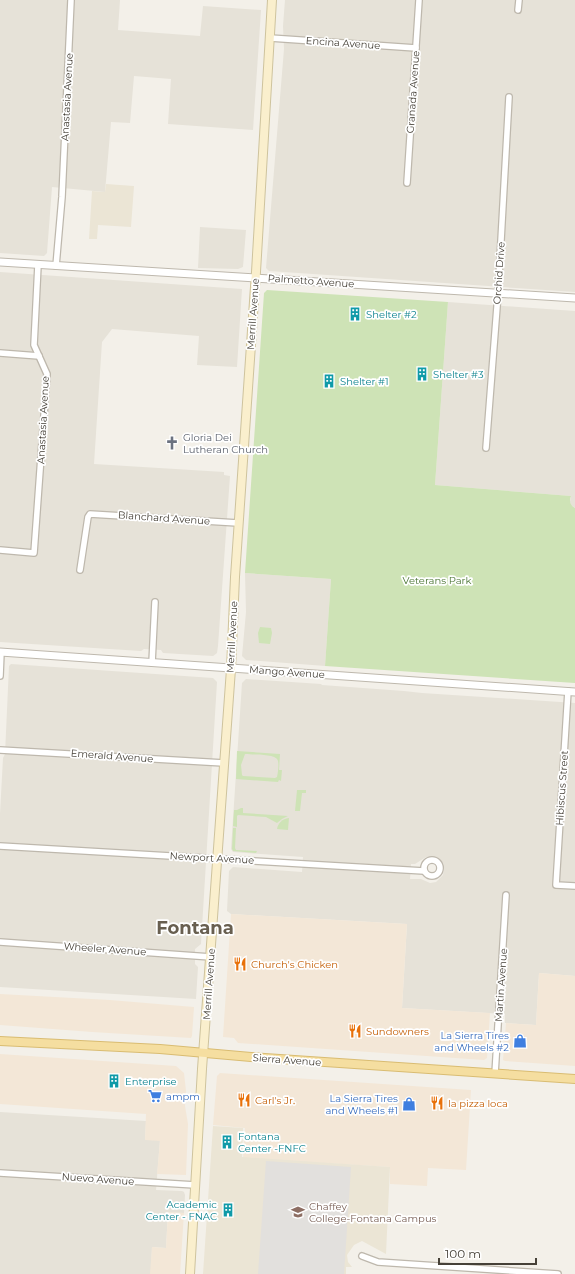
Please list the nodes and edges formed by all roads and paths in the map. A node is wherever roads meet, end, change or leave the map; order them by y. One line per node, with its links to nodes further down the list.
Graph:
1 (71, 0): 12 (street, Anastasia Avenue)
2 (272, 0): 6 (main road, Merrill Avenue)
3 (419, 0): 7 (street, Granada Avenue)
4 (519, 0): 5 (street)
5 (518, 10)
6 (270, 38): 7 (street, Encina Avenue); 13 (main road, Merrill Avenue)
7 (416, 48): 9 (street, Granada Avenue)
8 (509, 97): 14 (street, Orchid Drive)
9 (406, 183)
10 (0, 262): 11 (street, Palmetto Avenue)
11 (38, 265): 12 (street, Palmetto Avenue); 17 (street, Anastasia Avenue)
12 (56, 266): 13 (street, Palmetto Avenue)
13 (255, 278): 14 (street, Palmetto Avenue); 19 (main road, Merrill Avenue)
14 (498, 294): 15 (street, Palmetto Avenue); 18 (street, Orchid Drive)
15 (575, 298)
16 (0, 353): 17 (street)
17 (39, 356): 20 (street, Anastasia Avenue)
18 (486, 448)
19 (238, 523): 21 (street, Blanchard Avenue); 25 (main road, Merrill Avenue)
20 (0, 550)
21 (80, 570)
22 (155, 602): 24 (street)
23 (1, 652): 24 (street, Mango Avenue); 26 (street)
24 (152, 663): 25 (street, Mango Avenue)
25 (231, 669): 27 (street, Mango Avenue); 29 (main road, Merrill Avenue)
26 (0, 676)
27 (571, 691): 33 (street, Hibiscus Street)
28 (0, 750): 29 (street, Emerald Avenue)
29 (224, 763): 31 (main road, Merrill Avenue)
30 (0, 846): 31 (street, Newport Avenue)
31 (218, 859): 32 (street, Newport Avenue); 36 (main road, Merrill Avenue)
32 (424, 871)
33 (575, 886)
34 (506, 895): 39 (street, Martin Avenue)
35 (0, 942): 36 (street, Wheeler Avenue)
36 (211, 957): 38 (main road, Merrill Avenue)
37 (0, 1041): 38 (main road, Sierra Avenue)
38 (203, 1053): 39 (main road, Sierra Avenue); 42 (main road, Merrill Avenue)
39 (495, 1074): 40 (main road, Sierra Avenue)
40 (575, 1079)
41 (0, 1173): 42 (street, Nuevo Avenue)
42 (195, 1185): 44 (main road, Merrill Avenue)
43 (362, 1256): 45 (street)
44 (190, 1274)
45 (558, 1274)

